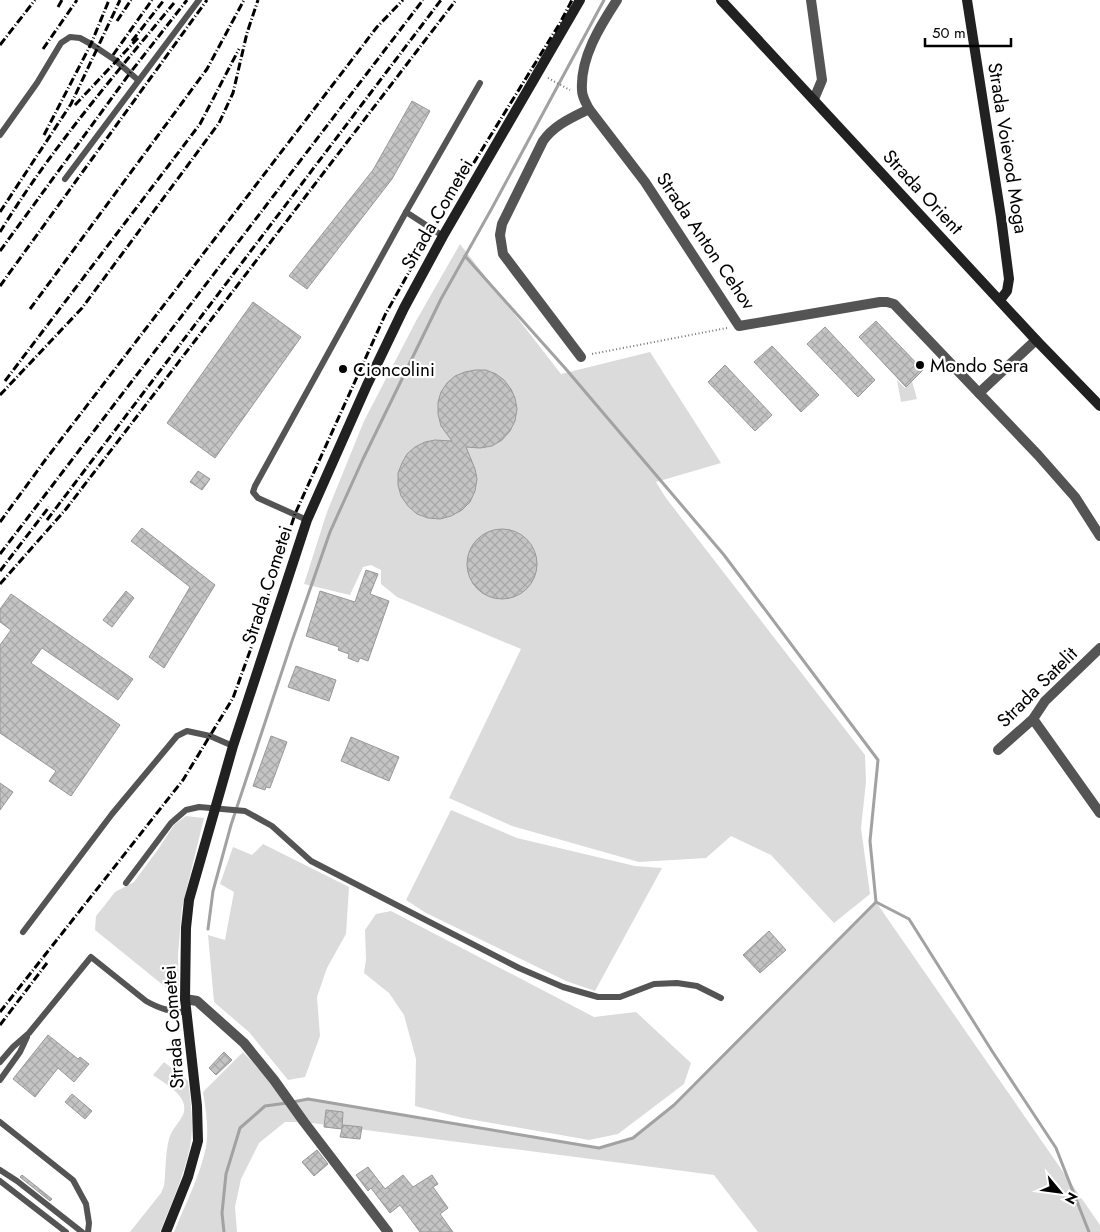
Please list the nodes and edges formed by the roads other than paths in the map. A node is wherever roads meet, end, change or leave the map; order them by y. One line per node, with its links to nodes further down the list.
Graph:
1 (199, 0): 7 (lane)
2 (580, 0): 14 (street, Strada Cometei)
3 (617, 0): 10 (street)
4 (721, 0): 9 (street, Strada Orient)
5 (811, 0): 9 (street)
6 (967, 0): 15 (street, Strada Voievod Moga)
7 (138, 80): 11 (lane); 12 (lane)
8 (480, 83): 13 (lane)
9 (814, 99): 15 (street, Strada Orient)
10 (588, 109): 17 (street); 18 (street, Strada Anton Cehov)
11 (0, 135)
12 (65, 179)
13 (406, 212): 14 (lane); 20 (lane)
14 (443, 236): 20 (street, Strada Cometei)
15 (1000, 300): 16 (street, Strada Orient)
16 (1036, 340): 18 (street); 19 (street, Strada Orient)
17 (581, 356)
18 (979, 393): 21 (street)
19 (1100, 406)
20 (307, 520): 24 (street, Strada Cometei)
21 (1100, 536)
22 (1100, 648): 23 (street, Strada Satelit)
23 (1033, 719): 25 (street, Strada Satelit); 27 (street)
24 (233, 746): 26 (street, Strada Cometei); 29 (lane)
25 (998, 750)
26 (216, 808): 28 (lane); 30 (lane); 31 (street, Strada Cometei)
27 (1100, 813)
28 (126, 883)
29 (23, 932)
30 (721, 998)
31 (185, 999): 32 (street, Strada Cometei); 43 (street)
32 (187, 1012): 33 (lane); 42 (street, Strada Cometei)
33 (28, 1033): 34 (lane); 35 (lane)
34 (0, 1062)
35 (0, 1080)
36 (0, 1122): 41 (lane)
37 (0, 1170): 40 (lane)
38 (0, 1181): 39 (lane)
39 (66, 1232)
40 (82, 1232)
41 (88, 1232)
42 (166, 1232)
43 (388, 1232)

